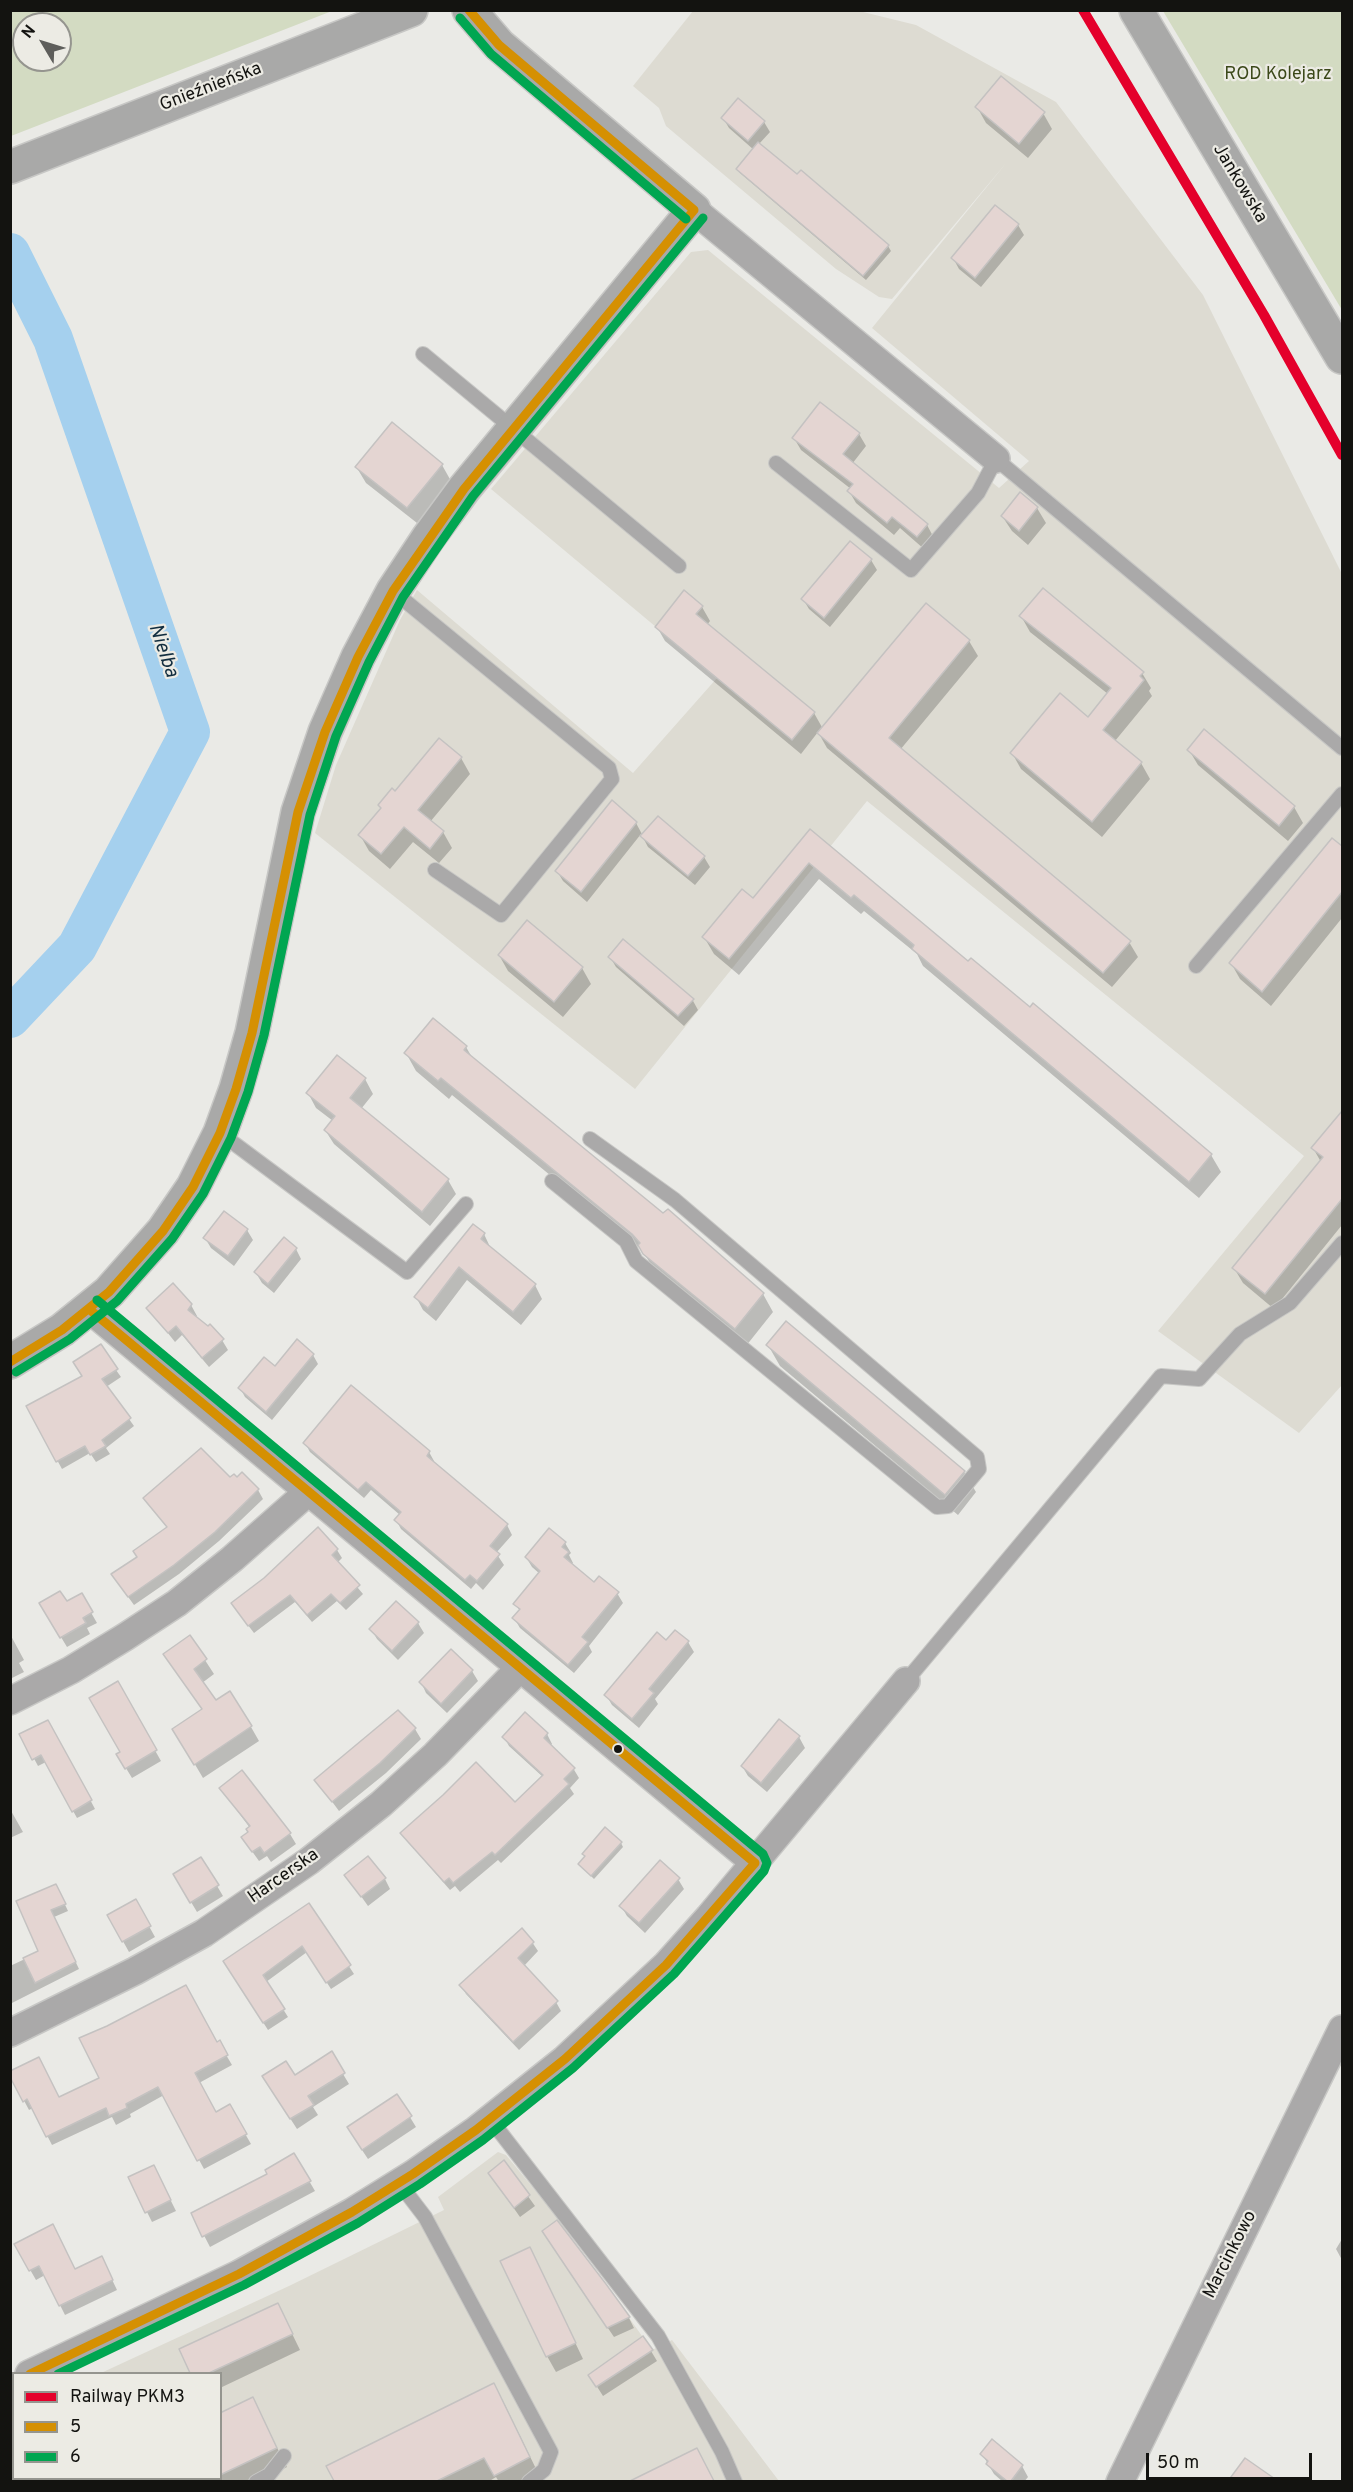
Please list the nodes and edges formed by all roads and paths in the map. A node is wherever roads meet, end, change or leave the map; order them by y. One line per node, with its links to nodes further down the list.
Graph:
1 (411, 10): 4 (street, Gnieźnieńska)
2 (469, 10): 5 (street)
3 (1136, 10): 7 (street, Jankowska)
4 (10, 167)
5 (694, 210): 8 (street); 9 (street)
6 (423, 354): 8 (lane)
7 (1342, 357)
8 (514, 428): 11 (lane); 12 (street)
9 (996, 459): 10 (lane); 13 (lane)
10 (776, 463)
11 (679, 566)
12 (393, 591): 15 (lane); 17 (street)
13 (1342, 748)
14 (1342, 794): 16 (lane)
15 (435, 870)
16 (1196, 966)
17 (220, 1133): 20 (lane); 22 (street)
18 (590, 1139): 19 (lane)
19 (552, 1181)
20 (466, 1204)
21 (1342, 1243): 26 (lane)
22 (88, 1309): 23 (street); 24 (street)
23 (10, 1362)
24 (308, 1492): 25 (street); 27 (street)
25 (520, 1668): 28 (street); 30 (street, Harcerska)
26 (906, 1682): 28 (street)
27 (10, 1701)
28 (755, 1863): 31 (street)
29 (1342, 2029): 38 (street, Marcinkowo)
30 (10, 2032)
31 (490, 2119): 32 (street); 37 (lane)
32 (399, 2183): 33 (street); 36 (lane)
33 (31, 2372)
34 (284, 2456): 35 (lane)
35 (256, 2481)
36 (529, 2481)
37 (735, 2481)
38 (1120, 2481)

